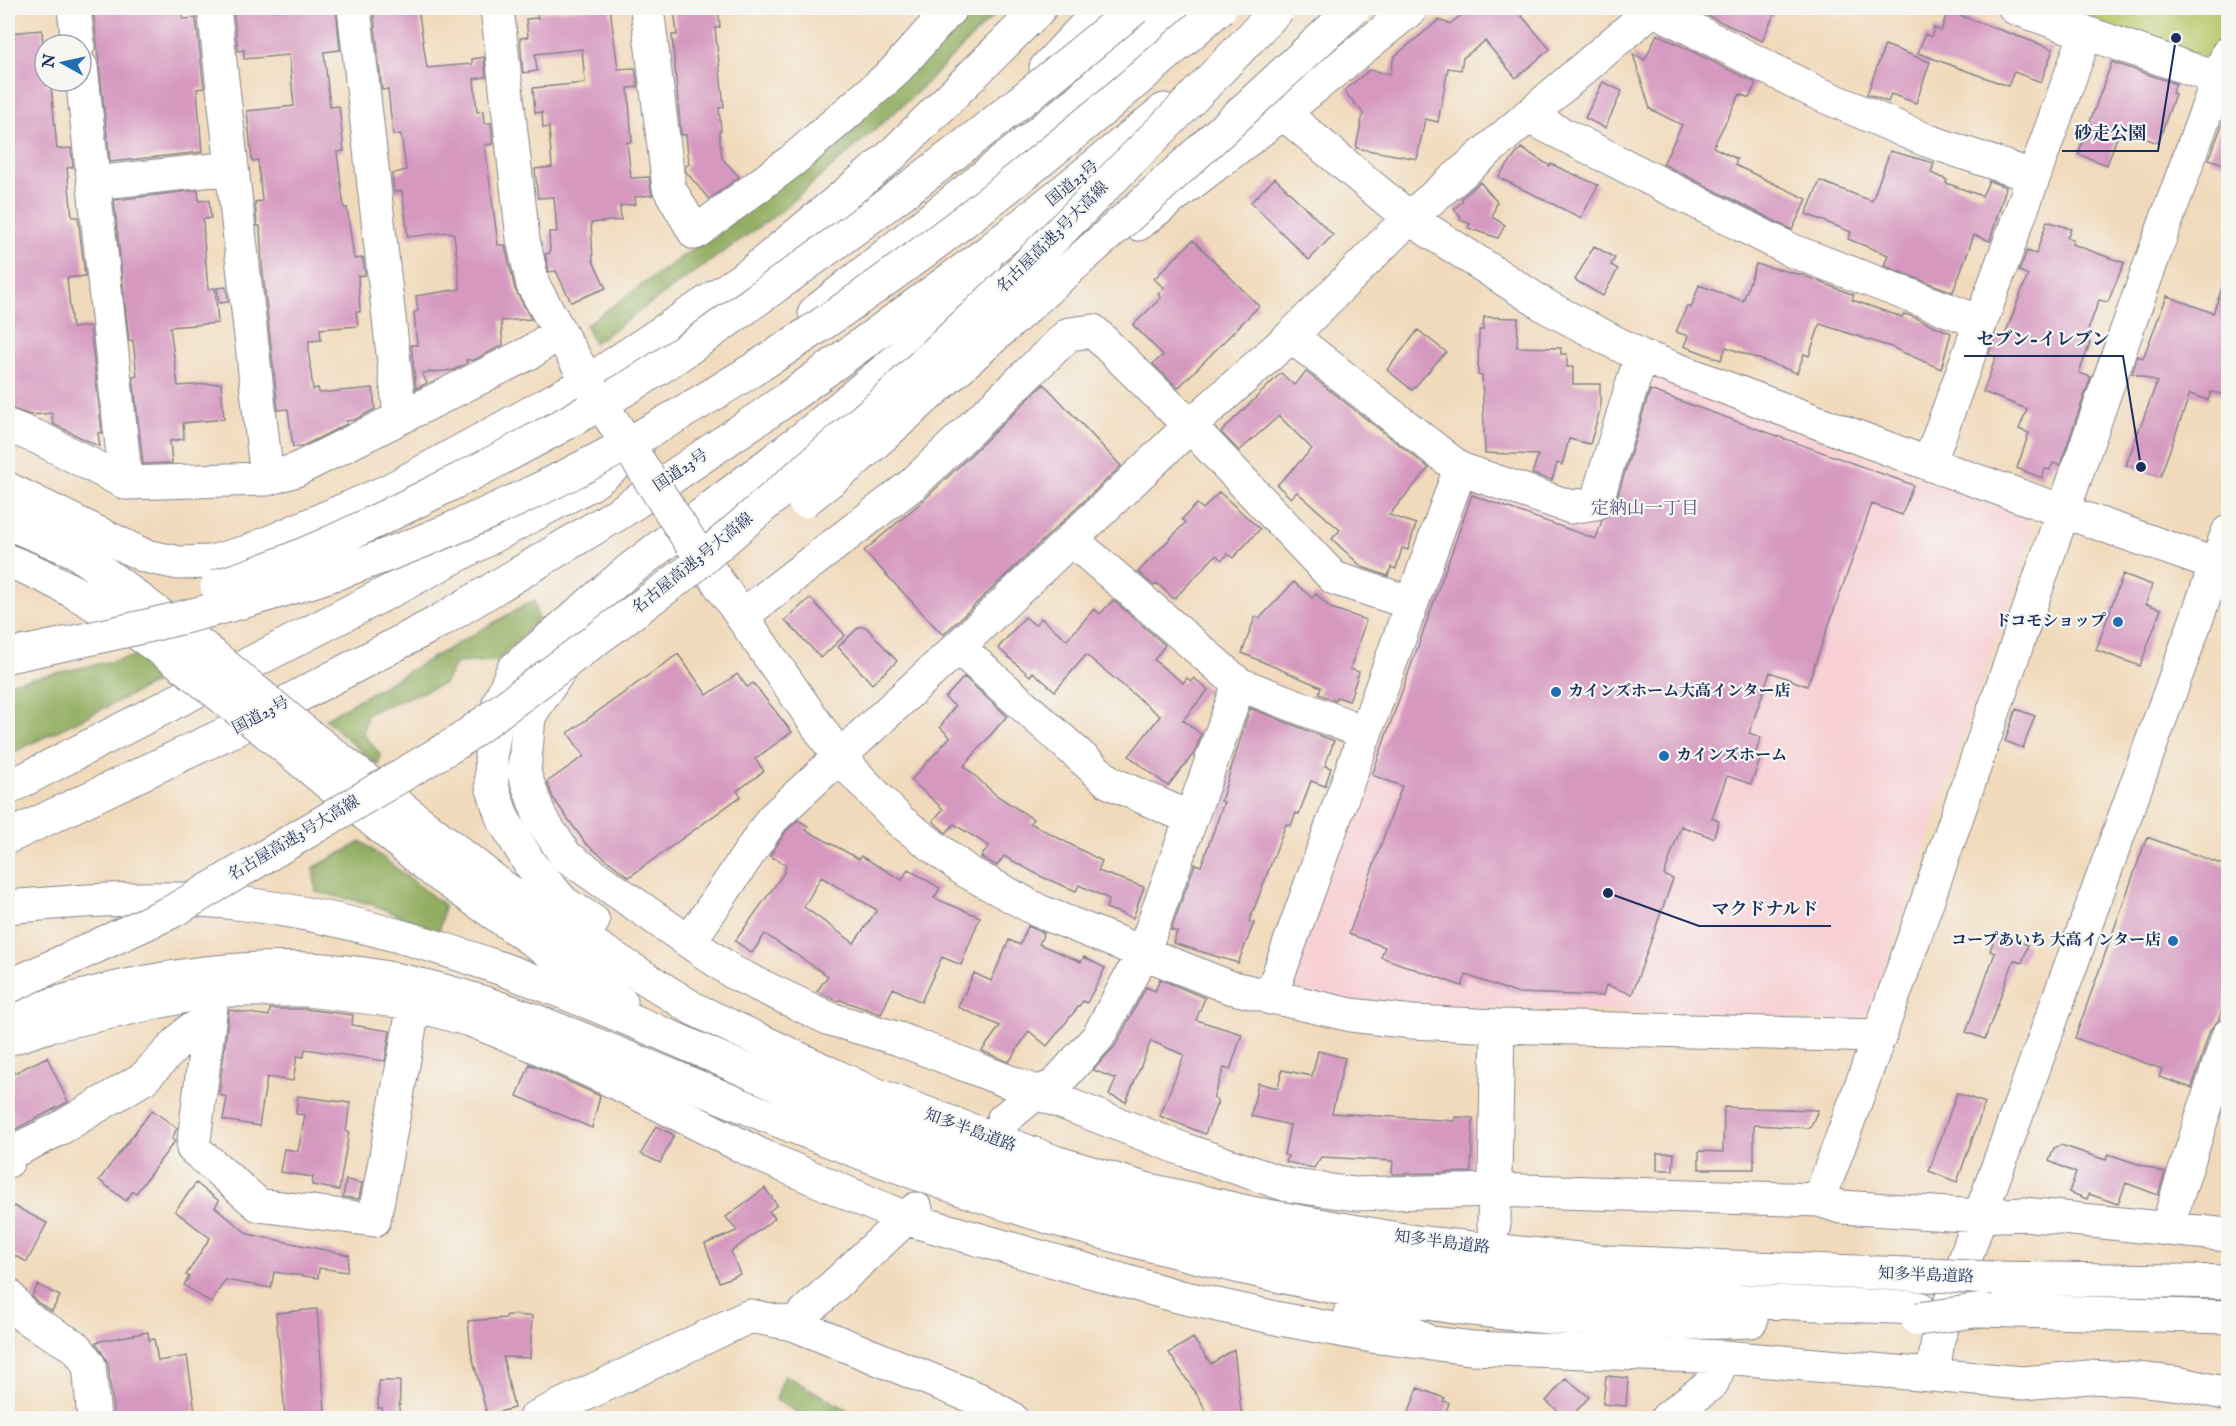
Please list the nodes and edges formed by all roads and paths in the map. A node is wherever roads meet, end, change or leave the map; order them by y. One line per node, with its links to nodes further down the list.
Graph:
1 (74, 8): 18 (main road)
2 (214, 8): 24 (main road)
3 (354, 8): 35 (main road)
4 (496, 8): 30 (main road)
5 (647, 8): 17 (main road)
6 (1040, 8): 34 (main road)
7 (1102, 8): 32 (main road)
8 (1135, 8): 56 (main road, bridge)
9 (1177, 8): 32 (main road)
10 (1220, 8): 56 (main road, bridge)
11 (1279, 8): 60 (main road, 名古屋高速3号大高線, bridge)
12 (1292, 8): 28 (main road, 国道23号)
13 (1354, 8): 60 (main road, bridge)
14 (1412, 8): 22 (main road)
15 (1653, 8): 23 (main road); 25 (main road)
16 (2015, 8): 19 (main road)
17 (942, 10)
18 (77, 33)
19 (2086, 33): 20 (main road); 25 (main road)
20 (2224, 66): 43 (main road)
21 (84, 93): 26 (main road)
22 (1283, 113): 27 (main road); 48 (main road)
23 (1527, 116): 27 (main road); 29 (main road)
24 (231, 168): 26 (main road); 40 (main road)
25 (2032, 176): 29 (main road)
26 (94, 183): 41 (main road)
27 (1409, 218): 31 (main road); 33 (main road)
28 (988, 252): 64 (main road, 国道23号); 72 (main road)
29 (1980, 322): 38 (main road)
30 (558, 333): 34 (main road); 35 (main road)
31 (1291, 336): 37 (main road); 39 (main road)
32 (762, 355): 62 (main road)
33 (1641, 356): 38 (main road); 39 (main road)
34 (589, 386): 42 (main road); 48 (main road, bridge)
35 (400, 416): 40 (main road)
36 (8, 426): 41 (main road)
37 (1190, 426): 46 (main road); 52 (main road); 53 (main road)
38 (1929, 464): 43 (main road)
39 (1460, 470): 52 (main road)
40 (267, 479): 41 (main road)
41 (126, 483)
42 (8, 489)
43 (2064, 509): 50 (main road); 75 (main road)
44 (8, 523): 51 (main road)
45 (2229, 532): 50 (main road)
46 (1071, 539): 54 (main road); 57 (main road)
47 (8, 541): 51 (main road)
48 (694, 547): 53 (main road); 66 (main road)
49 (8, 561): 55 (main road)
50 (2223, 567): 87 (main road)
51 (127, 593): 55 (main road)
52 (1412, 603): 58 (main road)
53 (742, 616): 61 (main road)
54 (958, 647): 61 (main road); 63 (main road)
55 (190, 654): 59 (main road, bridge)
56 (8, 656)
57 (1239, 684): 58 (main road); 63 (main road)
58 (1364, 732): 69 (main road)
59 (288, 734): 72 (main road); 78 (main road)
60 (458, 742): 68 (main road, 名古屋高速3号大高線, bridge)
61 (838, 757): 66 (main road); 67 (main road)
62 (8, 788)
63 (1190, 818): 67 (main road)
64 (8, 837)
65 (8, 907): 78 (main road)
66 (690, 941): 80 (main road)
67 (1143, 953): 69 (main road); 80 (main road)
68 (8, 987)
69 (1270, 999): 74 (main road)
70 (414, 1005): 71 (main road); 71 (main road); 86 (main road)
71 (211, 1006): 77 (main road); 83 (main road)
72 (694, 1009): 91 (main road, 知多半島道路, bridge)
73 (8, 1018): 82 (main road)
74 (1498, 1026): 75 (main road); 84 (main road)
75 (1880, 1036): 85 (main road)
76 (2229, 1036): 79 (main road)
77 (8, 1039)
78 (738, 1068): 93 (main road, 知多半島道路)
79 (2221, 1080): 89 (main road)
80 (1037, 1092): 81 (main road); 84 (main road)
81 (1003, 1120)
82 (863, 1154): 93 (main road); 96 (main road)
83 (8, 1161)
84 (1493, 1190): 85 (main road); 88 (main road)
85 (1819, 1200): 87 (main road)
86 (911, 1214): 95 (main road); 96 (main road)
87 (1980, 1216): 89 (main road); 98 (main road)
88 (1494, 1225)
89 (2167, 1228): 90 (main road)
90 (2229, 1235)
91 (2229, 1282)
92 (8, 1295): 100 (main road)
93 (1918, 1314): 94 (main road, 知多半島道路, bridge)
94 (2229, 1317)
95 (793, 1324): 101 (main road); 102 (main road)
96 (1431, 1344): 97 (main road)
97 (1725, 1357): 98 (main road); 103 (main road)
98 (1933, 1375): 99 (main road)
99 (2229, 1394)
100 (94, 1419)
101 (535, 1419)
102 (1011, 1419)
103 (1667, 1419)

